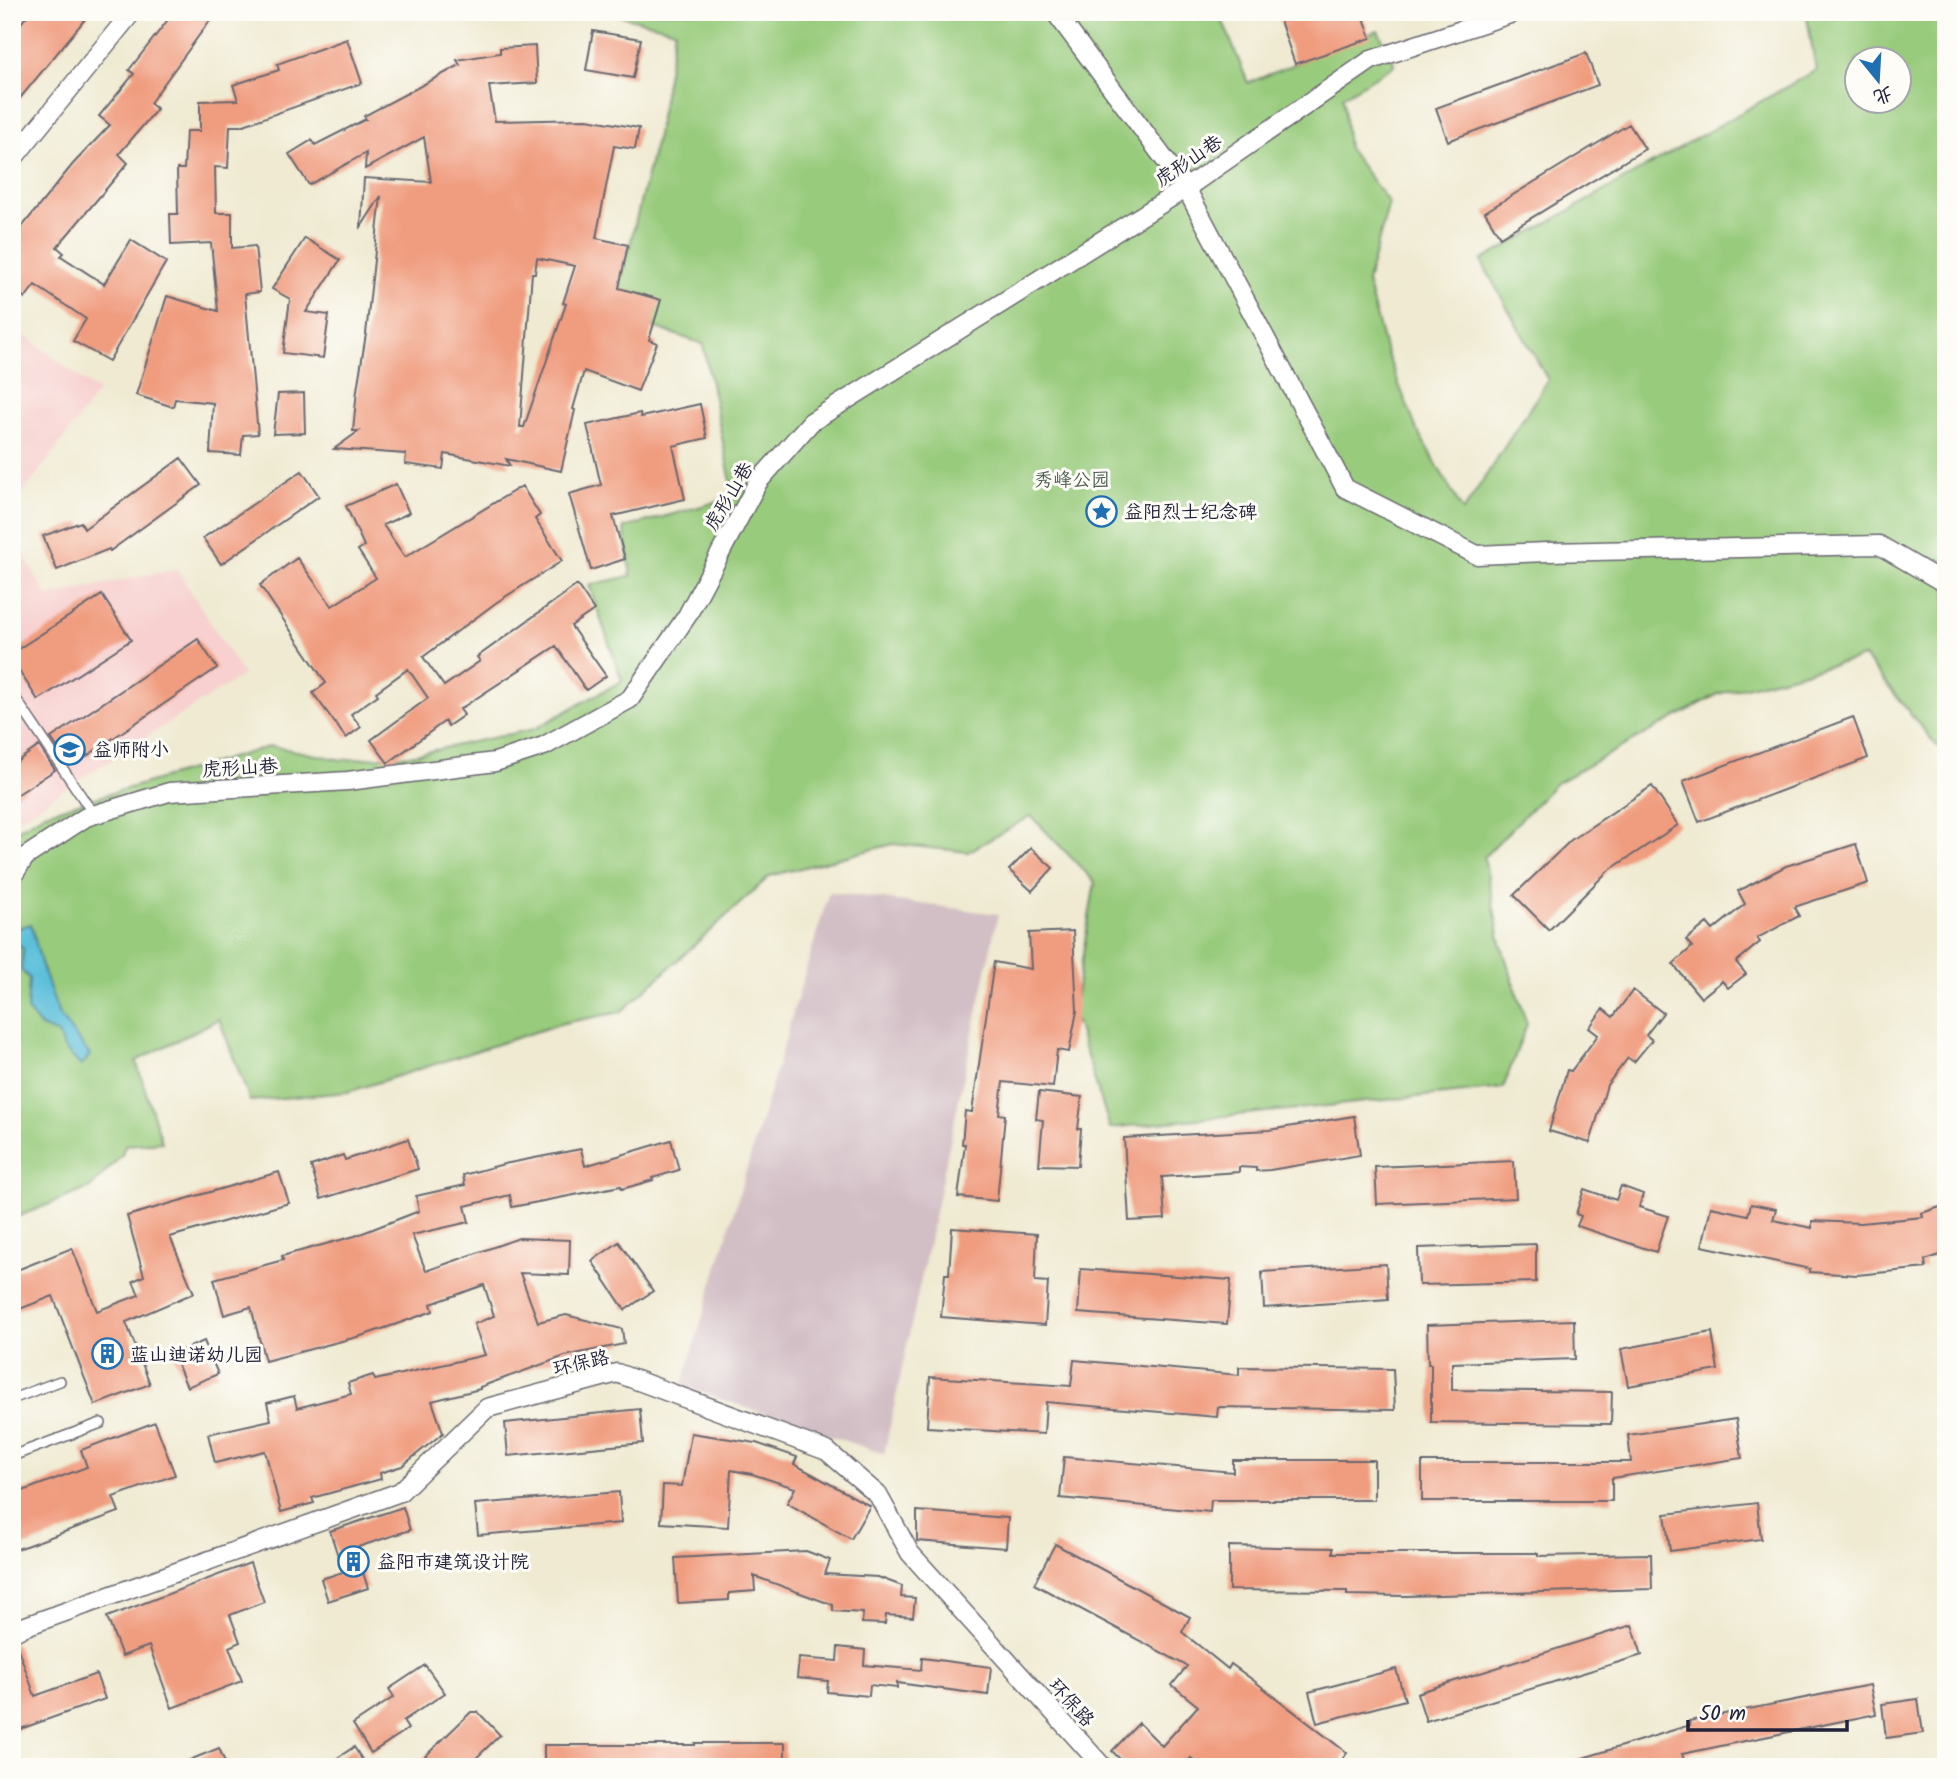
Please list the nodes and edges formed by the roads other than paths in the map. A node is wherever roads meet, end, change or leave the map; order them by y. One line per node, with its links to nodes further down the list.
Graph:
1 (132, 12): 4 (street)
2 (1055, 12): 5 (street)
3 (1516, 12): 5 (street, 虎形山巷)
4 (12, 160)
5 (1186, 188): 6 (street); 8 (street, 虎形山巷)
6 (1946, 584)
7 (12, 694): 8 (lane)
8 (94, 815): 9 (street, 虎形山巷)
9 (12, 877)
10 (60, 1381): 11 (lane)
11 (12, 1399)
12 (101, 1423): 13 (lane)
13 (12, 1456)
14 (12, 1633): 15 (street, 环保路)
15 (1102, 1767)

